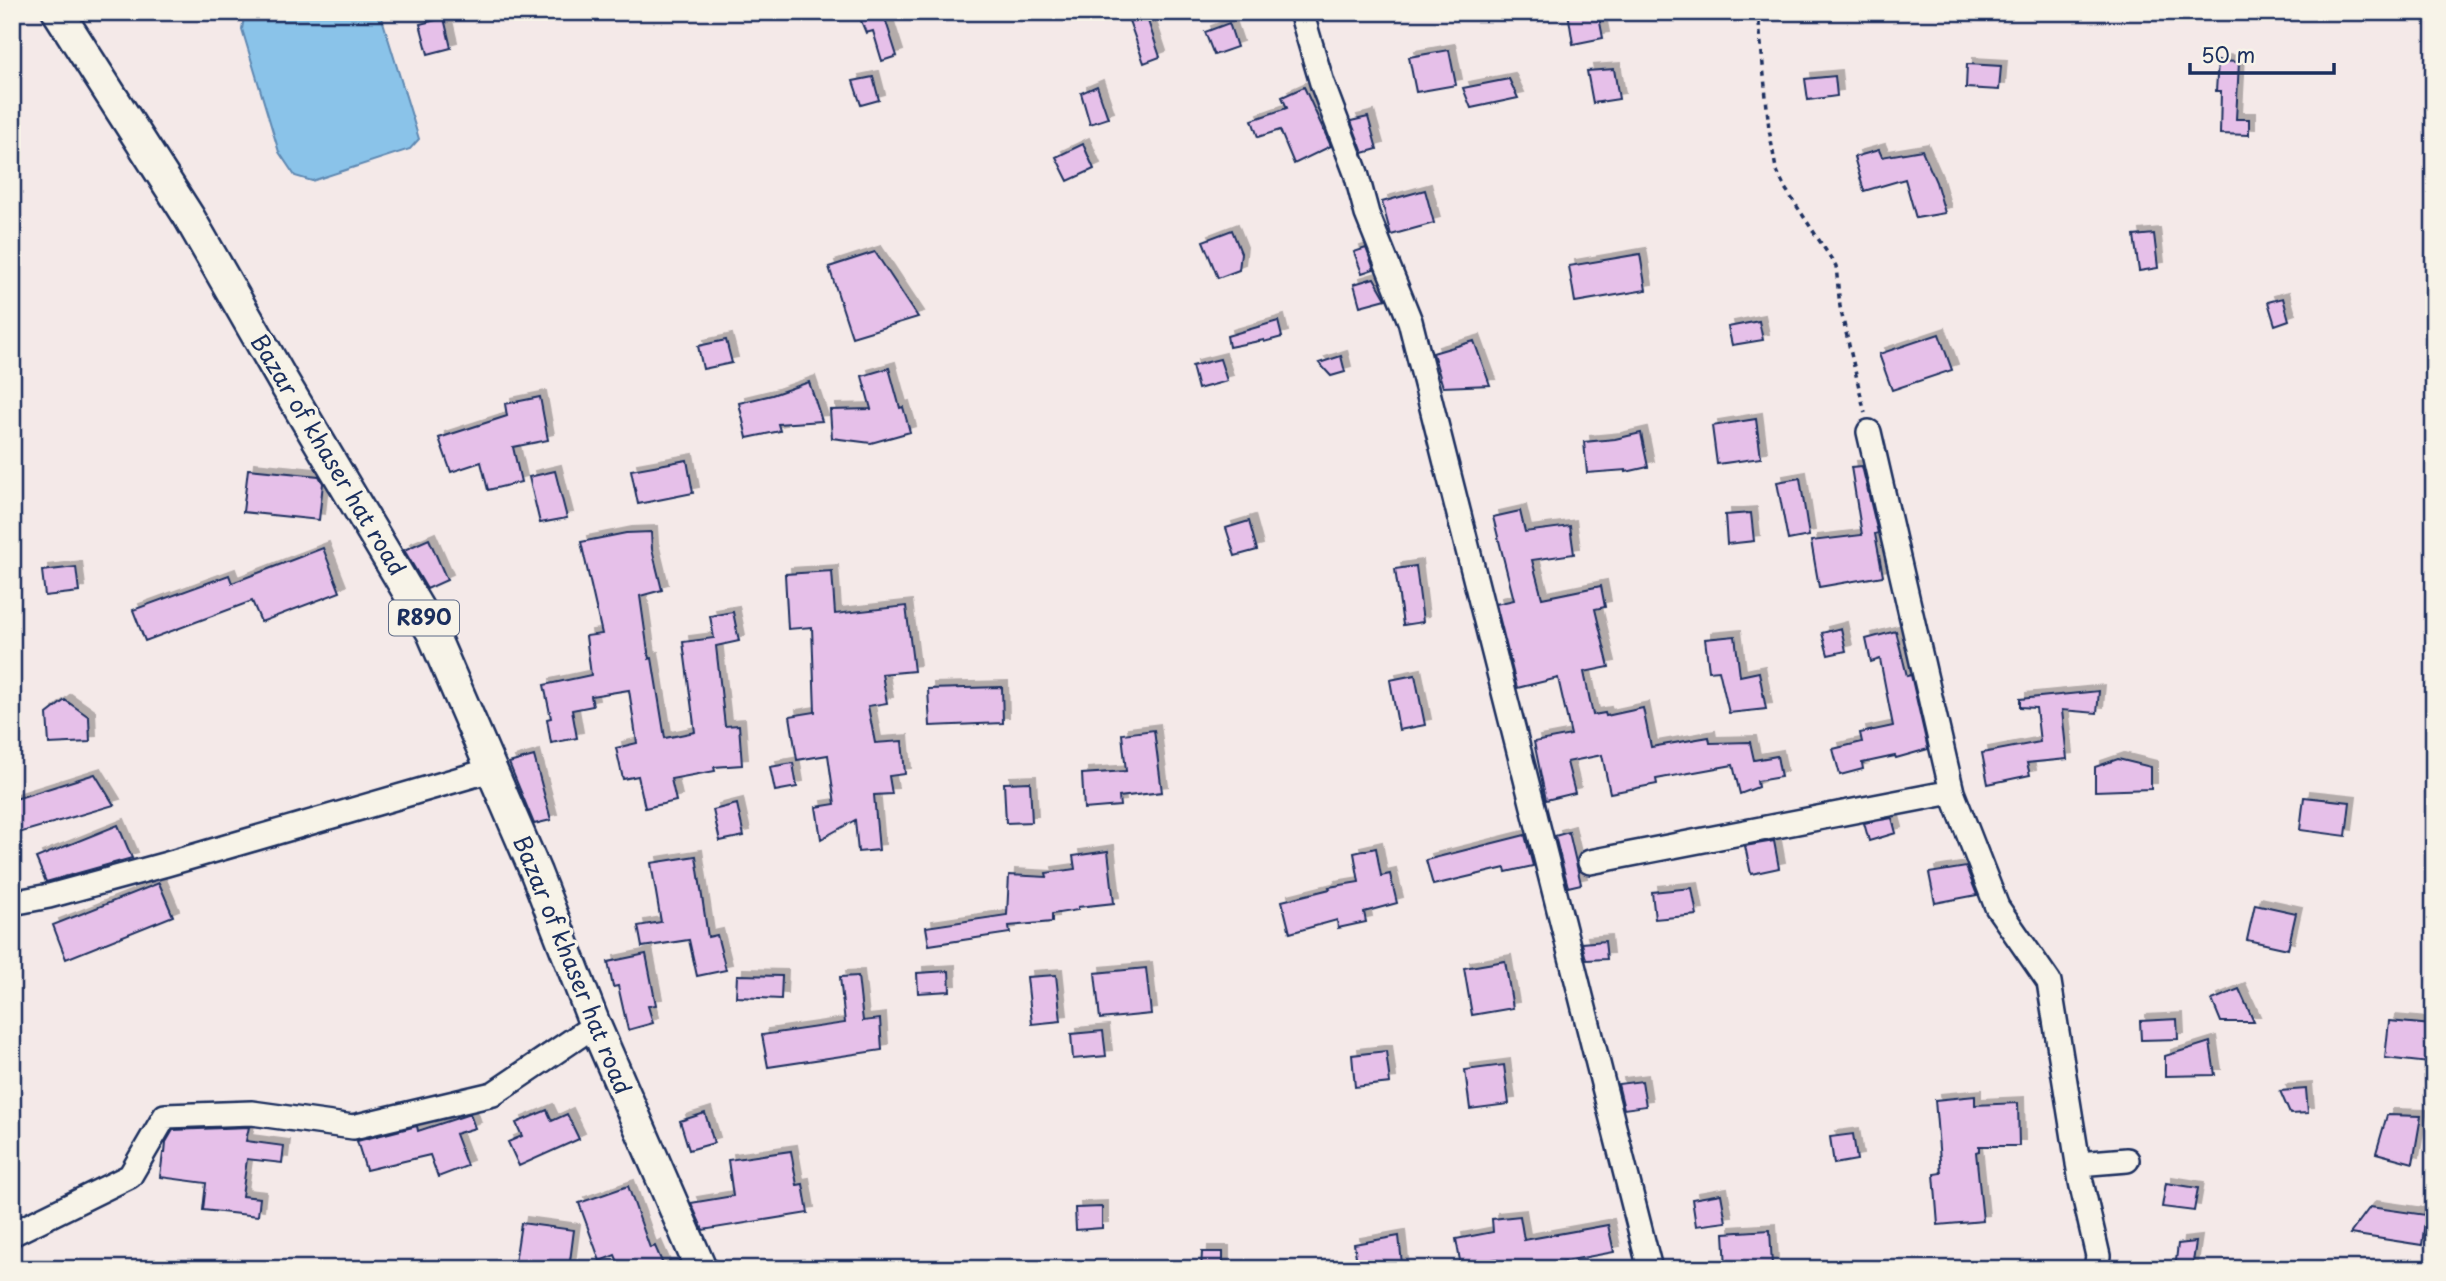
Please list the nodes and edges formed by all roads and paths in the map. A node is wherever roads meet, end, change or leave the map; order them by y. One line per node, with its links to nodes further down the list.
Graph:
1 (58, 12): 5 (main road, Bazar of khaser hat road / R890)
2 (1301, 12): 14 (street)
3 (1758, 12): 4 (path)
4 (1869, 432): 6 (street)
5 (491, 770): 8 (street); 9 (main road, Bazar of khaser hat road / R890)
6 (1952, 792): 7 (street); 11 (street)
7 (1590, 862)
8 (12, 903)
9 (595, 1025): 12 (street); 13 (main road, Bazar of khaser hat road / R890)
10 (2127, 1160): 11 (street)
11 (2078, 1164): 15 (street)
12 (12, 1234)
13 (701, 1269)
14 (1650, 1269)
15 (2096, 1269)

